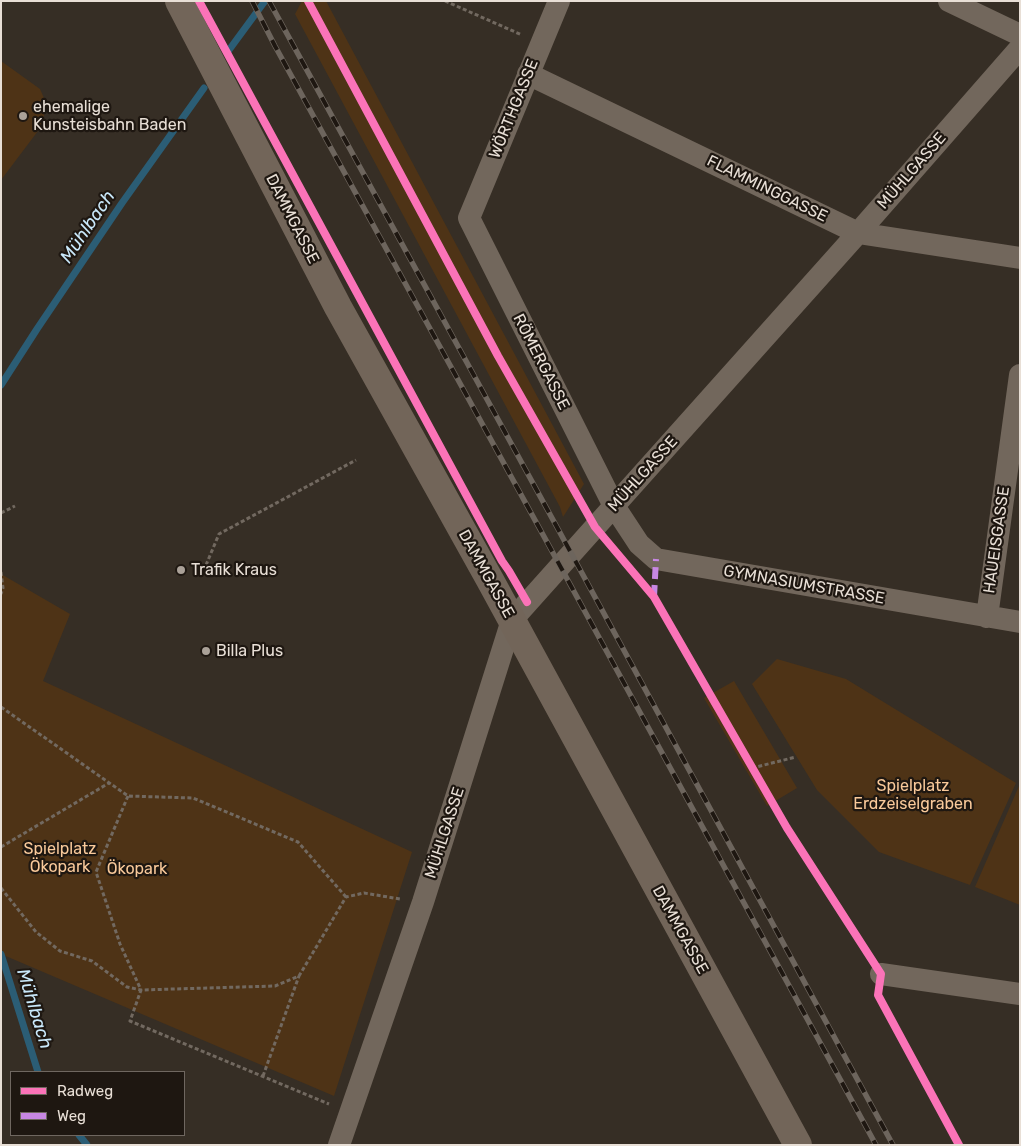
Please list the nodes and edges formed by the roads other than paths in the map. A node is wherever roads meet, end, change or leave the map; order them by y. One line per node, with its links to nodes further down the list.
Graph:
1 (179, 1): 13 (main road, DAMMGASSE)
2 (559, 1): 6 (street, WÖRTHGASSE)
3 (949, 1): 4 (street)
4 (1020, 35)
5 (1020, 48): 8 (street, MÜHLGASSE)
6 (528, 74): 7 (street, WÖRTHGASSE); 8 (street, FLAMMINGGASSE)
7 (469, 218): 11 (street, RÖMERGASSE)
8 (858, 233): 9 (street, FLAMMINGGASSE); 11 (street, MÜHLGASSE)
9 (1020, 258)
10 (1020, 375): 12 (street, HAUEISGASSE)
11 (614, 506): 12 (street, GYMNASIUMSTRASSE); 13 (street, MÜHLGASSE)
12 (987, 617): 14 (street, GYMNASIUMSTRASSE)
13 (512, 620): 17 (street, MÜHLGASSE); 18 (main road, DAMMGASSE)
14 (1020, 622)
15 (881, 974): 16 (street)
16 (1020, 994)
17 (340, 1145)
18 (798, 1145)

